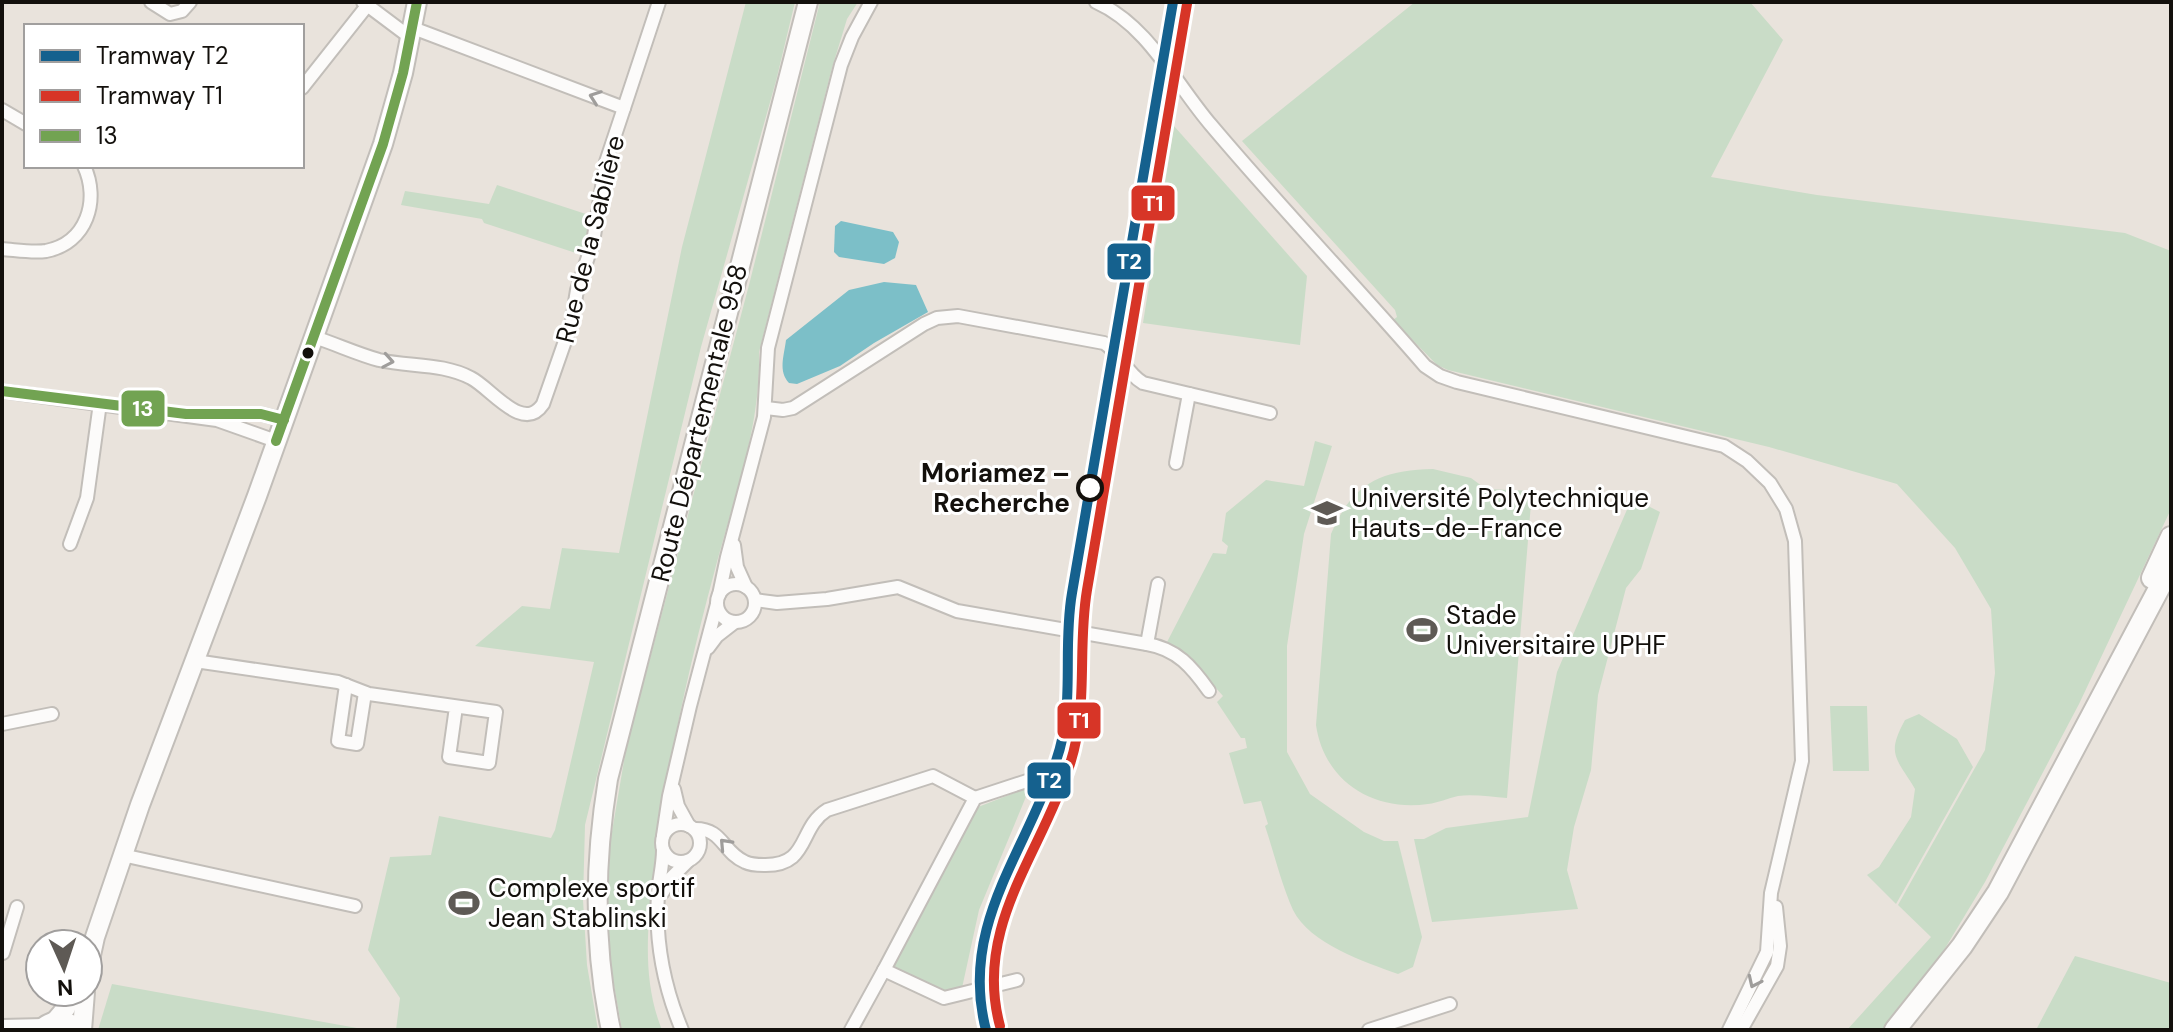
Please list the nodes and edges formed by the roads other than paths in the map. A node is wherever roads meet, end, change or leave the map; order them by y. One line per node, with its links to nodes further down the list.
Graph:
1 (151, 2): 2 (street)
2 (190, 2)
3 (417, 2): 11 (street)
4 (659, 2): 13 (street, Rue de la Sablière)
5 (808, 2): 71 (street, Route Départementale 958)
6 (871, 2): 10 (street)
7 (883, 2): 10 (street)
8 (1096, 2): 69 (street)
9 (367, 3): 11 (street, Rue de la Sablière); 12 (street)
10 (860, 23): 22 (street)
11 (412, 33): 13 (street, Rue de la Sablière, one-way to 11); 18 (street)
12 (304, 85)
13 (624, 108): 18 (street, Rue de la Sablière, one-way to 13)
14 (2, 110): 15 (street)
15 (24, 123)
16 (85, 168): 17 (street)
17 (2, 249)
18 (314, 337): 25 (street)
19 (2, 391): 21 (street)
20 (1189, 394): 22 (street); 23 (street); 27 (street)
21 (100, 403): 24 (street); 30 (street)
22 (766, 408): 28 (street)
23 (1270, 413)
24 (186, 414): 25 (street); 26 (street)
25 (284, 420): 26 (street)
26 (276, 441): 39 (street)
27 (1176, 463)
28 (734, 535): 33 (street); 34 (street)
29 (2171, 537): 40 (main road)
30 (70, 544)
31 (2171, 566): 40 (main road)
32 (1158, 584): 37 (street)
33 (746, 587): 34 (street); 35 (street)
34 (718, 600): 36 (street); 38 (street)
35 (755, 600): 36 (street); 37 (street)
36 (735, 622): 38 (street)
37 (1147, 644): 42 (street)
38 (706, 650): 48 (street)
39 (195, 661): 41 (street); 53 (street)
40 (2112, 674): 60 (main road)
41 (346, 685): 43 (street); 43 (street)
42 (1209, 691)
43 (365, 693): 44 (street)
44 (456, 707): 44 (street)
45 (52, 714): 46 (street)
46 (2, 724)
47 (1039, 777): 49 (street)
48 (673, 781): 50 (street); 51 (street)
49 (975, 798): 50 (street, one-way to 50); 62 (street)
50 (692, 828): 51 (street); 54 (street)
51 (663, 836): 52 (street)
52 (663, 850): 54 (street); 57 (street)
53 (122, 855): 55 (street); 58 (street)
54 (688, 861): 57 (street)
55 (355, 906)
56 (17, 907): 59 (street)
57 (658, 907): 72 (street)
58 (98, 928)
59 (6, 931): 61 (street)
60 (1962, 946): 75 (main road); 76 (main road)
61 (3, 953)
62 (884, 970): 63 (street); 73 (street)
63 (1017, 980)
64 (1450, 1004): 74 (street)
65 (66, 1008): 67 (street)
66 (83, 1008): 70 (street)
67 (46, 1025): 68 (street); 70 (street)
68 (2, 1026)
69 (1734, 1029)
70 (81, 1030)
71 (611, 1030)
72 (682, 1030)
73 (851, 1030)
74 (1369, 1030)
75 (1895, 1030)
76 (1911, 1030)

